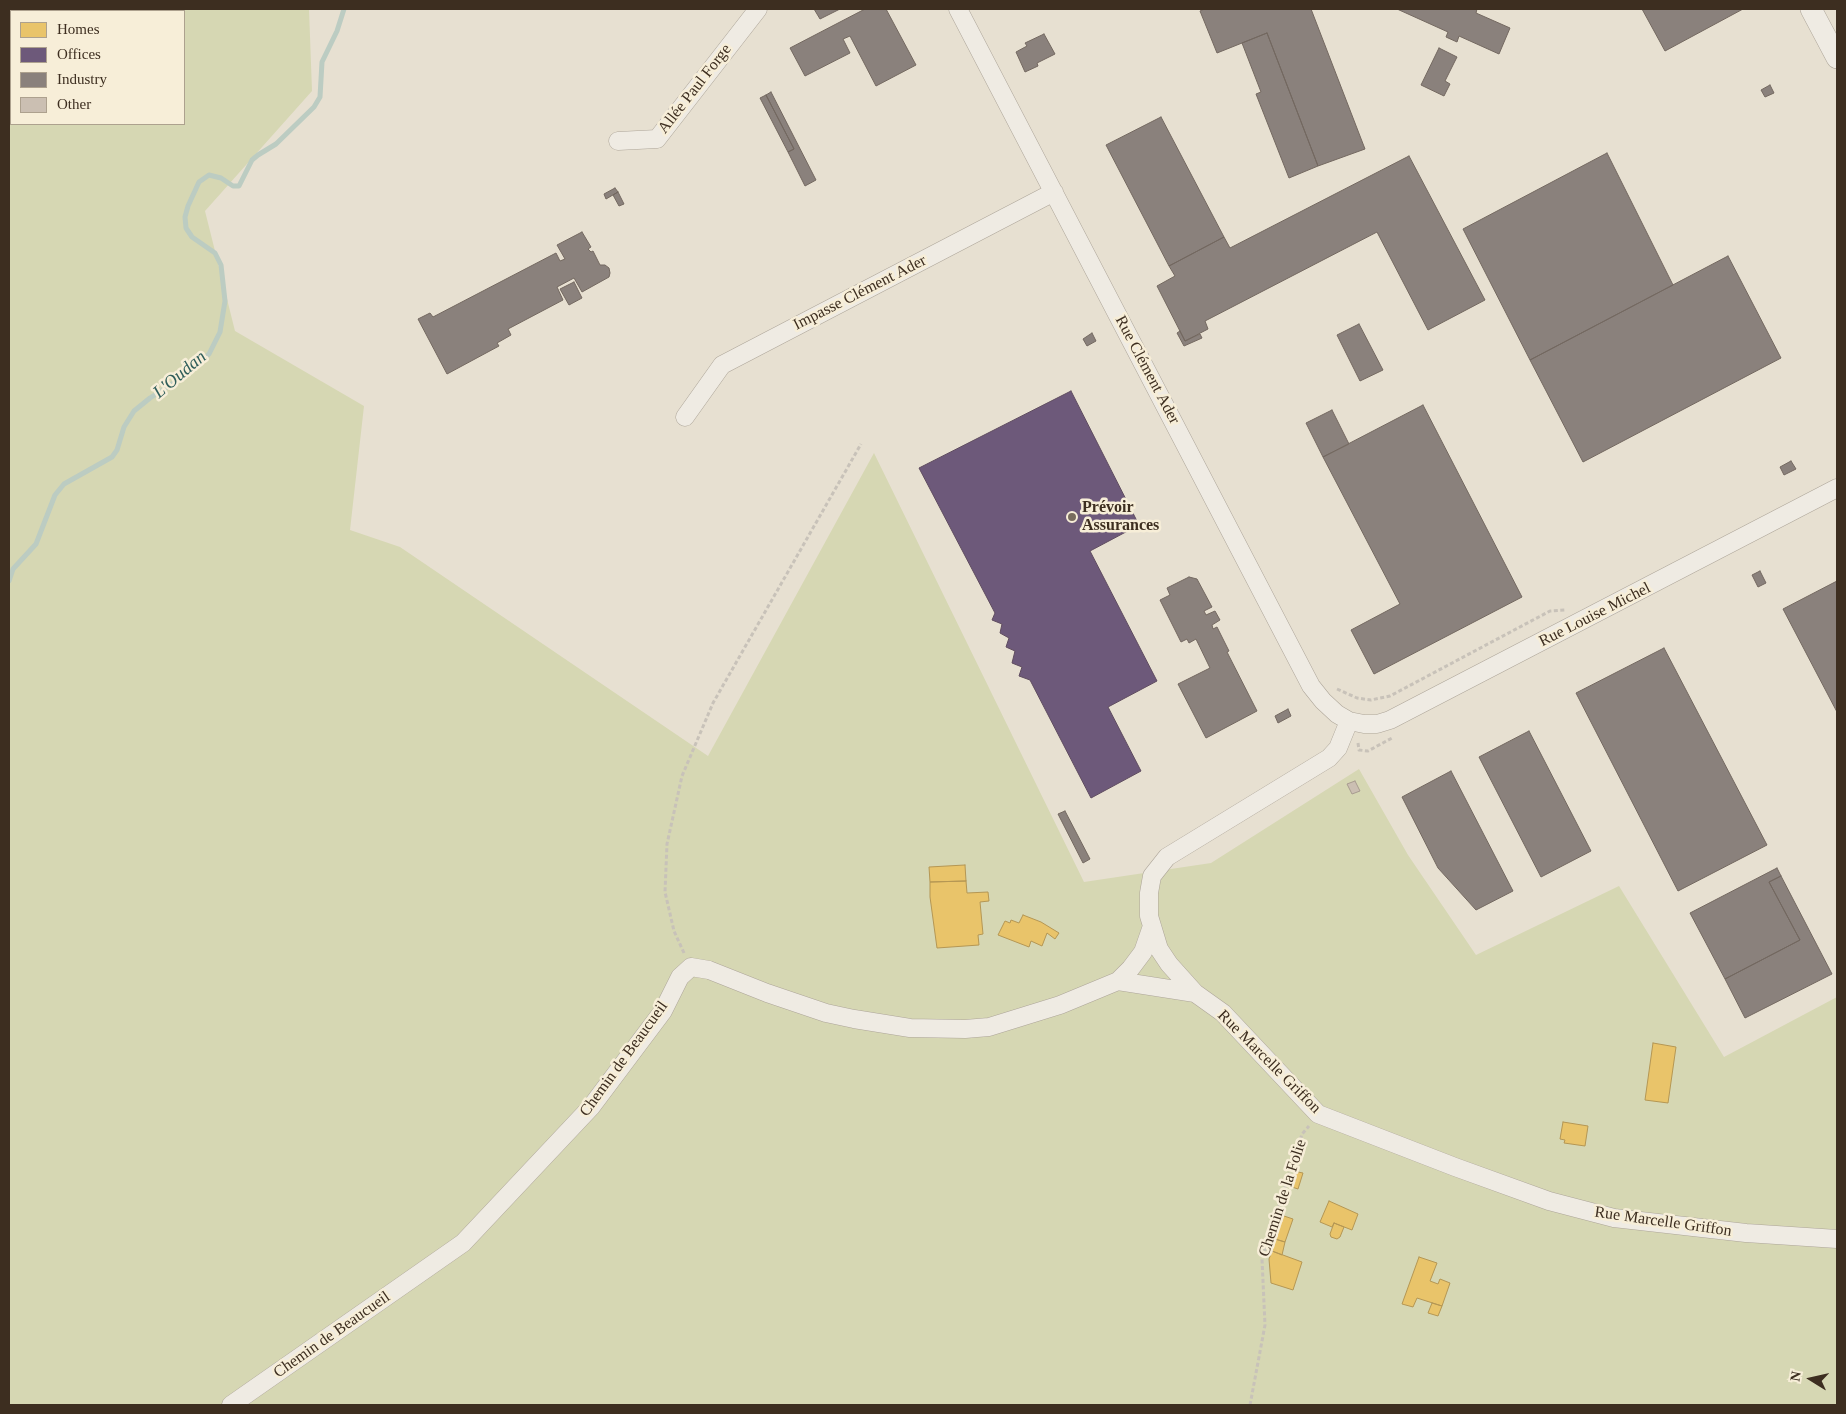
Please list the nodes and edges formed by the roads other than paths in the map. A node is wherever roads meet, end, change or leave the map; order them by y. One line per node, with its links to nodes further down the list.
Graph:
1 (758, 9): 5 (street, Allée Paul Forge)
2 (958, 9): 6 (street, Rue Clément Ader)
3 (1810, 9): 4 (street)
4 (1837, 58)
5 (618, 141)
6 (1054, 192): 7 (street, Impasse Clément Ader); 9 (street, Rue Clément Ader)
7 (685, 416)
8 (1837, 488): 9 (street, Rue Louise Michel)
9 (1352, 722): 10 (street, Rue Marcelle Griffon)
10 (1152, 926): 11 (street); 12 (street, Rue Marcelle Griffon)
11 (1118, 981): 12 (street); 14 (street, Chemin de Beaucueil)
12 (1195, 992): 13 (street, Rue Marcelle Griffon)
13 (1837, 1239)
14 (231, 1405)

